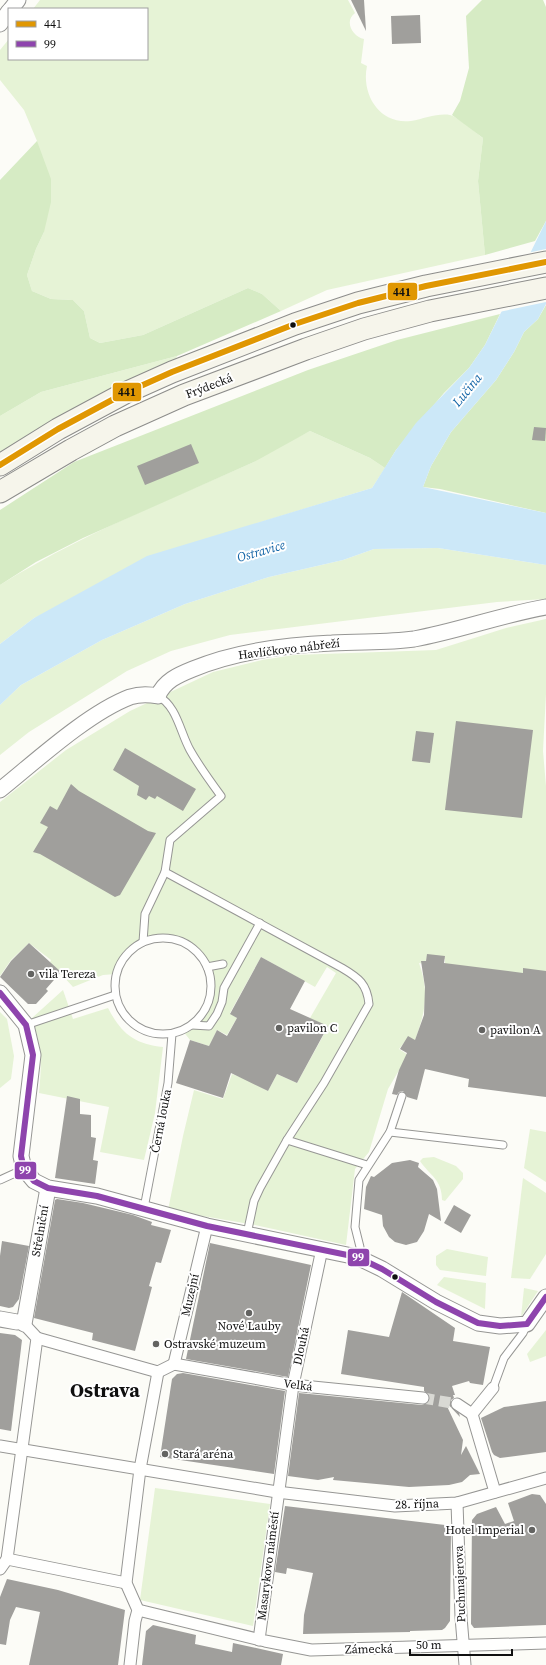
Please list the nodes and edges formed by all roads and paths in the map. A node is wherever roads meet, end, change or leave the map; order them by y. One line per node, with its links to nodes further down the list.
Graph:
1 (18, 0): 2 (street)
2 (10, 8)
3 (546, 262): 5 (main road)
4 (546, 288): 6 (main road, Frýdecká)
5 (0, 465)
6 (0, 492)
7 (546, 607): 8 (street, Havlíčkovo nábřeží)
8 (158, 696): 9 (street); 10 (lane)
9 (0, 790)
10 (165, 872): 11 (lane); 12 (lane)
11 (260, 923): 18 (lane); 22 (lane)
12 (143, 942): 14 (lane); 16 (lane)
13 (223, 964): 14 (lane)
14 (207, 967): 18 (lane)
15 (0, 993): 17 (street)
16 (115, 995): 17 (lane); 19 (lane)
17 (26, 1025): 25 (street)
18 (192, 1025): 19 (lane)
19 (172, 1034): 28 (lane, Černá louka)
20 (402, 1096): 21 (lane)
21 (390, 1132): 23 (lane); 24 (lane)
22 (287, 1140): 24 (lane); 30 (lane)
23 (503, 1145)
24 (367, 1165): 31 (lane)
25 (24, 1169): 26 (lane); 27 (street)
26 (0, 1180)
27 (48, 1188): 28 (street); 35 (street, Střelniční)
28 (144, 1208): 29 (street)
29 (207, 1226): 30 (street); 38 (street, Muzejní)
30 (247, 1234): 32 (street)
31 (360, 1247)
32 (322, 1250): 36 (street); 40 (street, Dlouhá)
33 (546, 1297): 36 (street)
34 (0, 1319): 35 (street)
35 (21, 1323): 37 (street)
36 (527, 1324): 41 (lane)
37 (37, 1338): 39 (street); 46 (street)
38 (174, 1364): 39 (street); 40 (street, Velká)
39 (158, 1372): 47 (street)
40 (293, 1385): 42 (street, Velká); 49 (street, Dlouhá)
41 (493, 1388): 44 (street)
42 (423, 1398)
43 (457, 1404): 44 (street)
44 (472, 1414): 50 (street)
45 (0, 1446): 46 (street)
46 (22, 1449): 47 (street); 52 (street)
47 (140, 1469): 49 (street, 28. října); 54 (street)
48 (546, 1478): 50 (street, 28. října)
49 (281, 1492): 51 (street, 28. října); 56 (street, Masarykovo náměstí)
50 (495, 1492): 51 (street, 28. října)
51 (457, 1503): 58 (street, Puchmajerova)
52 (7, 1559): 53 (street); 54 (street)
53 (0, 1569)
54 (126, 1583): 55 (street)
55 (138, 1610): 56 (street); 59 (street)
56 (262, 1640): 58 (street, Zámecká)
57 (546, 1643): 58 (street, Zámecká)
58 (464, 1646): 60 (street, Puchmajerova)
59 (130, 1665)
60 (465, 1665)

